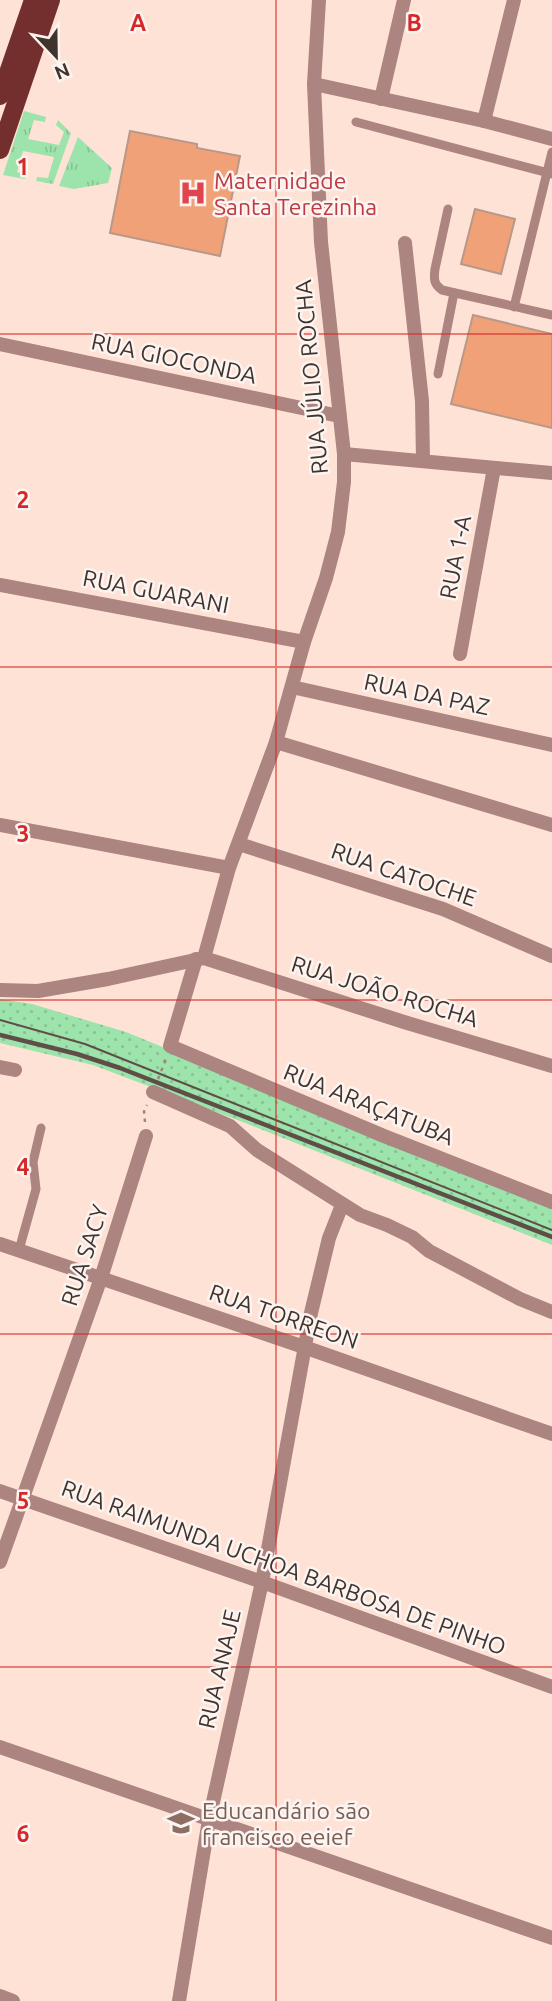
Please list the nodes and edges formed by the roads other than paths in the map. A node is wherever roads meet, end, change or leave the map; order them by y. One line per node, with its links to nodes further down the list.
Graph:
1 (33, 0): 7 (main road)
2 (51, 0): 12 (main road)
3 (319, 0): 6 (street, RUA JÚLIO ROCHA)
4 (404, 0): 8 (street)
5 (514, 0): 9 (street)
6 (314, 84): 8 (street); 22 (street, RUA JÚLIO ROCHA)
7 (0, 96)
8 (381, 99): 9 (street)
9 (484, 121): 11 (street)
10 (356, 122): 14 (lane)
11 (552, 139)
12 (0, 150)
13 (552, 152): 14 (lane)
14 (550, 173): 18 (lane)
15 (448, 209): 17 (lane)
16 (405, 243): 24 (street)
17 (454, 293): 18 (lane); 21 (lane)
18 (514, 307): 19 (lane)
19 (552, 316)
20 (0, 344): 22 (street, RUA GIOCONDA)
21 (438, 374)
22 (339, 416): 23 (street, RUA JÚLIO ROCHA)
23 (344, 454): 24 (street); 28 (street, RUA JÚLIO ROCHA)
24 (423, 461): 25 (street)
25 (494, 468): 26 (street); 29 (street, RUA 1-A)
26 (552, 473)
27 (0, 585): 28 (street, RUA GUARANI)
28 (304, 642): 30 (street, RUA JÚLIO ROCHA)
29 (460, 654)
30 (292, 687): 31 (street, RUA JÚLIO ROCHA); 32 (street, RUA DA PAZ)
31 (276, 742): 34 (street); 35 (street)
32 (552, 745)
33 (0, 825): 36 (street)
34 (552, 825)
35 (239, 844): 36 (street); 37 (street, RUA CATOCHE)
36 (229, 868): 38 (street)
37 (552, 956)
38 (200, 958): 39 (street); 40 (street, RUA JOÃO ROCHA); 46 (street, RUA ARAÇATUBA)
39 (0, 990)
40 (552, 1066)
41 (0, 1067): 42 (street)
42 (15, 1070)
43 (153, 1092): 47 (street)
44 (41, 1128): 49 (lane)
45 (146, 1136): 50 (street, RUA SACY)
46 (552, 1202)
47 (342, 1205): 51 (street); 52 (street, RUA ANAJE)
48 (0, 1244): 49 (street, RUA TORREON)
49 (19, 1250): 50 (street, RUA TORREON)
50 (101, 1278): 52 (street, RUA TORREON); 55 (street, RUA SACY)
51 (552, 1312)
52 (304, 1347): 53 (street, RUA TORREON); 57 (street, RUA ANAJE)
53 (552, 1434)
54 (0, 1491): 55 (street, RUA RAIMUNDA UCHOA BARBOSA DE PINHO)
55 (23, 1499): 56 (street, RUA SACY); 57 (street, RUA RAIMUNDA UCHOA BARBOSA DE PINHO)
56 (0, 1562)
57 (262, 1582): 58 (street, RUA RAIMUNDA UCHOA BARBOSA DE PINHO); 60 (street, RUA ANAJE)
58 (552, 1687)
59 (0, 1747): 60 (street)
60 (209, 1819): 61 (street); 64 (street, RUA ANAJE)
61 (552, 1938)
62 (0, 1996): 63 (street)
63 (13, 2001)
64 (178, 2001)

